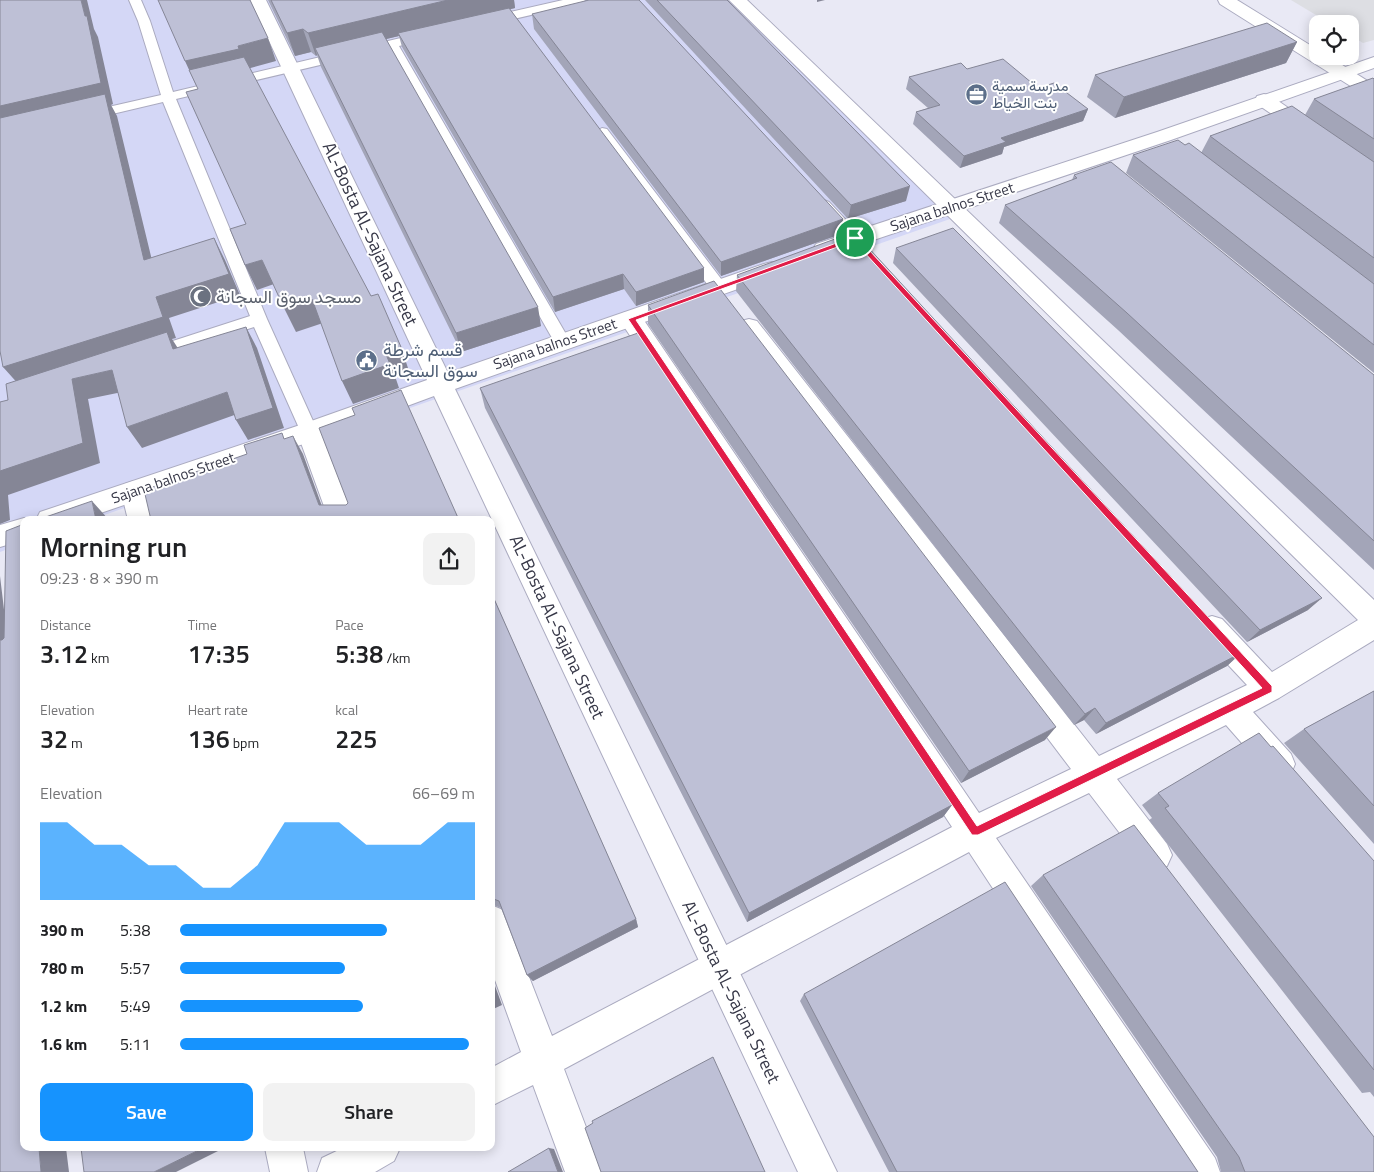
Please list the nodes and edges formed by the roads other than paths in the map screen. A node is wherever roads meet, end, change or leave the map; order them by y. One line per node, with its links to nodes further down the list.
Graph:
1 (135, 0): 16 (lane)
2 (258, 0): 13 (street, AL-Bosta AL-Sajana Street)
3 (579, 0): 6 (lane)
4 (737, 0): 22 (street)
5 (1226, 0): 14 (street)
6 (534, 5): 7 (lane)
7 (514, 14): 8 (lane); 9 (lane)
8 (476, 24)
9 (525, 30)
10 (439, 33): 11 (lane)
11 (392, 45): 13 (lane); 28 (lane)
12 (1374, 62): 14 (street, Sajana balnos Street)
13 (292, 69): 16 (lane); 30 (street, AL-Bosta AL-Sajana Street)
14 (1344, 73): 15 (street); 17 (street, Sajana balnos Street)
15 (1374, 93)
16 (168, 97): 18 (lane); 26 (lane)
17 (1264, 100): 20 (street); 22 (street, Sajana balnos Street)
18 (75, 119)
19 (596, 124): 25 (lane)
20 (1327, 144)
21 (815, 195): 23 (lane)
22 (953, 207): 23 (street, Sajana balnos Street); 39 (street)
23 (855, 238): 24 (street); 25 (street, Sajana balnos Street)
24 (875, 260)
25 (719, 288): 27 (street, Sajana balnos Street); 43 (street)
26 (259, 319): 29 (lane); 31 (lane)
27 (632, 319): 28 (street, Sajana balnos Street); 45 (street)
28 (562, 341): 30 (street, Sajana balnos Street)
29 (139, 358)
30 (441, 384): 31 (street, Sajana balnos Street); 48 (street, AL-Bosta AL-Sajana Street)
31 (309, 432): 32 (street, Sajana balnos Street); 35 (street)
32 (134, 491): 33 (street, Sajana balnos Street); 34 (street)
33 (61, 516)
34 (140, 516)
35 (340, 516)
36 (11, 533): 37 (street)
37 (14, 561)
38 (1195, 609): 41 (street)
39 (1374, 618)
40 (1374, 625): 41 (street)
41 (1269, 689): 42 (street)
42 (1231, 709): 43 (street); 44 (street)
43 (1094, 774): 45 (street); 46 (street)
44 (1296, 782)
45 (975, 832): 48 (street); 57 (street)
46 (1171, 875)
47 (495, 933): 49 (street)
48 (719, 968): 49 (street); 56 (street, AL-Bosta AL-Sajana Street)
49 (542, 1060): 50 (street); 55 (street)
50 (495, 1086)
51 (285, 1151): 53 (street)
52 (375, 1151): 54 (street)
53 (289, 1172)
54 (336, 1172)
55 (584, 1172)
56 (818, 1172)
57 (1201, 1172)

